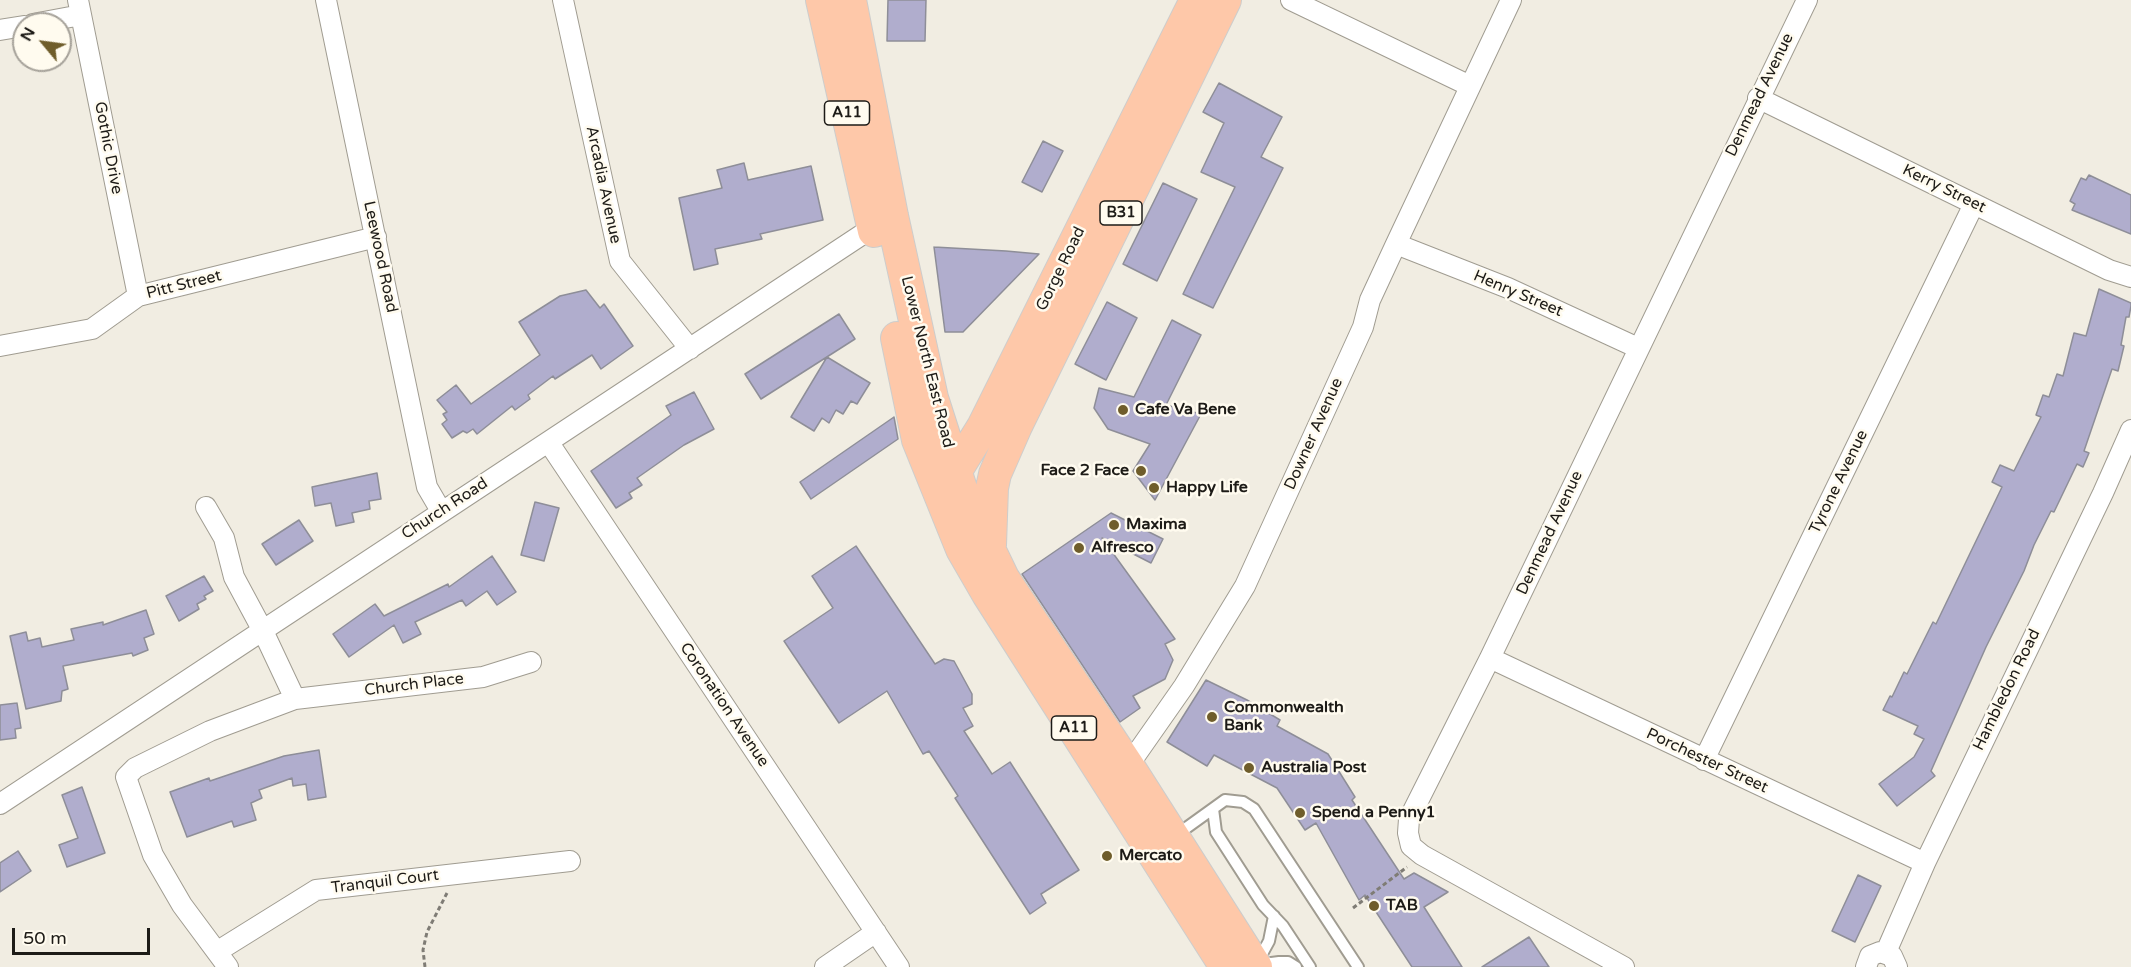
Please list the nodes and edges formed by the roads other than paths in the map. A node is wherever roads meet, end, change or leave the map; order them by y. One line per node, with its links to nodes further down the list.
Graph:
1 (326, 0): 15 (street, Leewood Road)
2 (563, 0): 21 (street, Arcadia Avenue)
3 (822, 0): 14 (main road, Lower North East Road / A11)
4 (850, 0): 14 (main road, Lower North East Road / A11)
5 (1196, 0): 25 (main road, Gorge Road / B31)
6 (1226, 0): 22 (main road, Gorge Road / B31)
7 (1291, 0): 11 (street)
8 (1511, 0): 11 (street, Downer Avenue)
9 (1807, 0): 12 (street, Denmead Avenue)
10 (80, 7): 18 (street, Gothic Drive)
11 (1470, 86): 16 (street, Downer Avenue)
12 (1758, 98): 13 (street, Kerry Street); 20 (street, Denmead Avenue)
13 (1974, 204): 17 (street, Kerry Street); 33 (street, Tyrone Avenue)
14 (882, 221): 21 (street, Church Road); 25 (main road, Lower North East Road / A11)
15 (376, 237): 18 (street, Pitt Street); 27 (street, Leewood Road)
16 (1396, 244): 20 (street, Henry Street); 34 (street, Downer Avenue)
17 (2131, 277)
18 (138, 296): 19 (street, Pitt Street)
19 (0, 346)
20 (1638, 348): 30 (street, Denmead Avenue)
21 (690, 349): 24 (street, Church Road)
22 (1016, 426): 25 (main road, Gorge Road / B31); 28 (main road, Gorge Road / B31)
23 (2131, 430): 39 (street, Hambledon Road)
24 (549, 443): 27 (street, Church Road); 41 (street, Coronation Avenue)
25 (945, 478): 28 (main road, Lower North East Road / A11); 46 (main road, Lower North East Road / A11)
26 (206, 507): 29 (street)
27 (441, 511): 29 (street, Church Road)
28 (990, 549): 34 (main road, Lower North East Road / A11)
29 (263, 631): 32 (street); 35 (street, Church Road)
30 (1490, 658): 33 (street, Porchester Street); 50 (street, Denmead Avenue)
31 (531, 662): 32 (street, Church Place)
32 (295, 699): 42 (street, Church Place)
33 (1704, 760): 39 (street, Porchester Street)
34 (1128, 766): 37 (main road, Lower North East Road / A11)
35 (0, 804)
36 (1213, 809): 37 (lane); 40 (lane); 49 (lane)
37 (1173, 838): 46 (main road, Lower North East Road / A11)
38 (570, 861): 42 (street, Tranquil Court)
39 (1925, 863): 43 (street, Hambledon Road)
40 (1274, 916): 46 (lane); 48 (lane)
41 (876, 932): 44 (street); 45 (street, Coronation Avenue)
42 (223, 959)
43 (1892, 960): 51 (street)
44 (825, 967)
45 (899, 967)
46 (1247, 967): 47 (lane)
47 (1296, 967)
48 (1310, 967)
49 (1358, 967)
50 (1624, 967)
51 (1866, 967)

